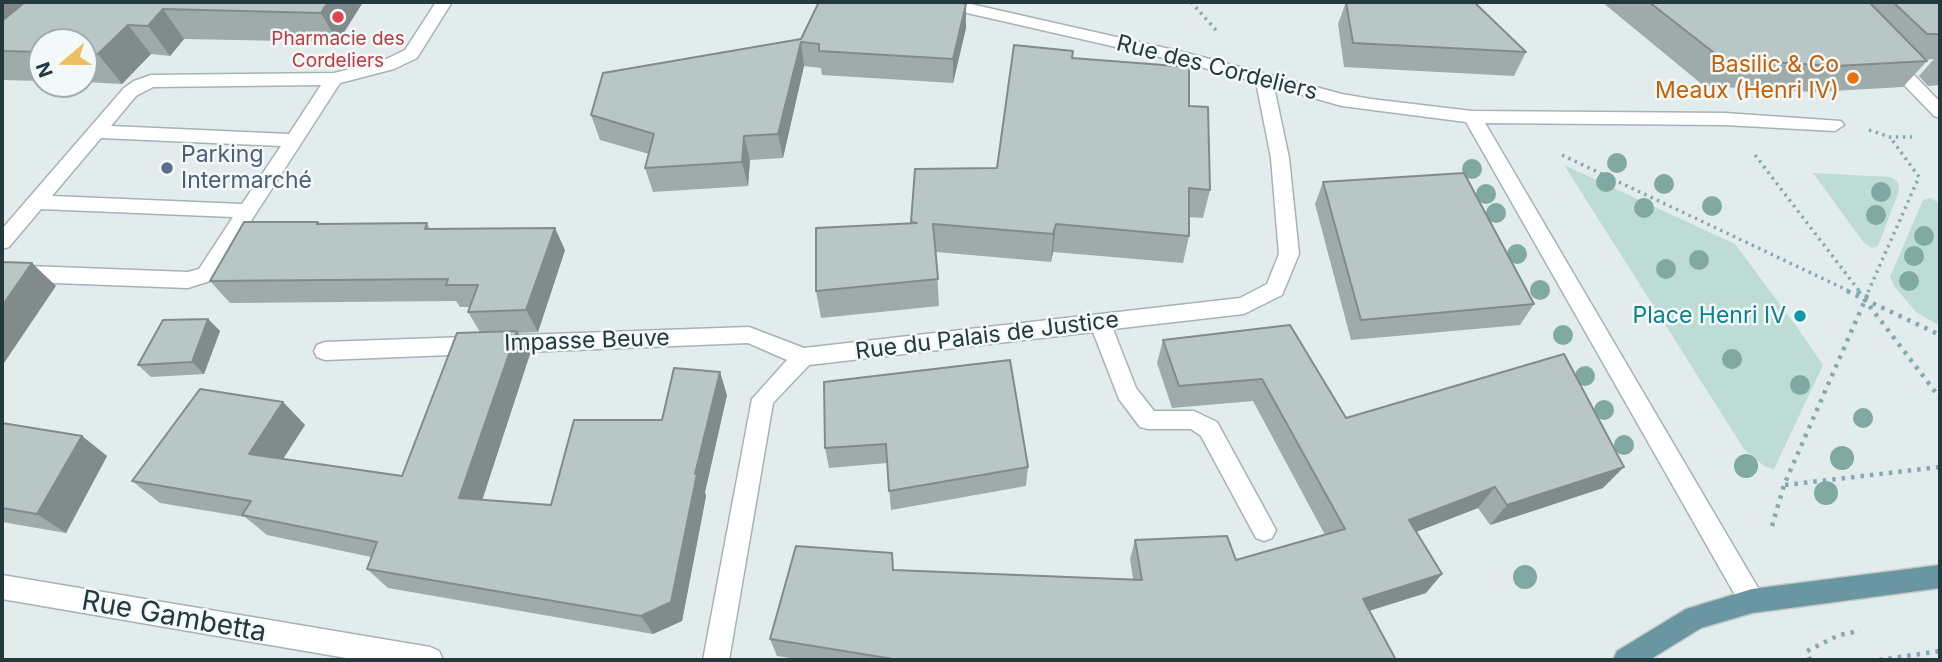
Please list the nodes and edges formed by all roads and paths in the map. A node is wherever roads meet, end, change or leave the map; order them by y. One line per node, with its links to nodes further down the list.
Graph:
1 (444, 2): 8 (street)
2 (940, 2): 9 (street, Rue des Cordeliers)
3 (1191, 2): 4 (path)
4 (1224, 38)
5 (1881, 50): 7 (street)
6 (1927, 67): 7 (street)
7 (1899, 69): 10 (street)
8 (334, 79): 14 (street); 17 (street)
9 (1264, 80): 11 (street, Rue des Cordeliers); 24 (street, Rue du Palais de Justice)
10 (1940, 111)
11 (1472, 117): 12 (street, Rue des Cordeliers); 35 (street)
12 (1725, 119): 13 (street); 23 (path)
13 (1835, 125): 15 (path)
14 (96, 132): 17 (street); 19 (street)
15 (1890, 137): 16 (path); 23 (path)
16 (1917, 137)
17 (293, 140): 20 (street)
18 (1560, 154): 23 (path)
19 (35, 202): 20 (street); 21 (street)
20 (247, 211): 22 (street)
21 (2, 242)
22 (2, 273)
23 (1864, 299): 25 (path); 28 (path); 30 (path)
24 (1100, 323): 27 (street, Rue du Palais de Justice); 32 (street)
25 (1940, 335)
26 (325, 351): 27 (street, Impasse Beuve)
27 (803, 357): 39 (street)
28 (1940, 398)
29 (1940, 467): 30 (path)
30 (1784, 485): 31 (path)
31 (1772, 526)
32 (1264, 530)
33 (1940, 576): 35 (main road)
34 (2, 587): 38 (street, Rue Gambetta)
35 (1752, 601): 40 (main road)
36 (1865, 630): 41 (path)
37 (1940, 651): 42 (path)
38 (430, 660)
39 (716, 660)
40 (1626, 660)
41 (1810, 660)
42 (1879, 660)

